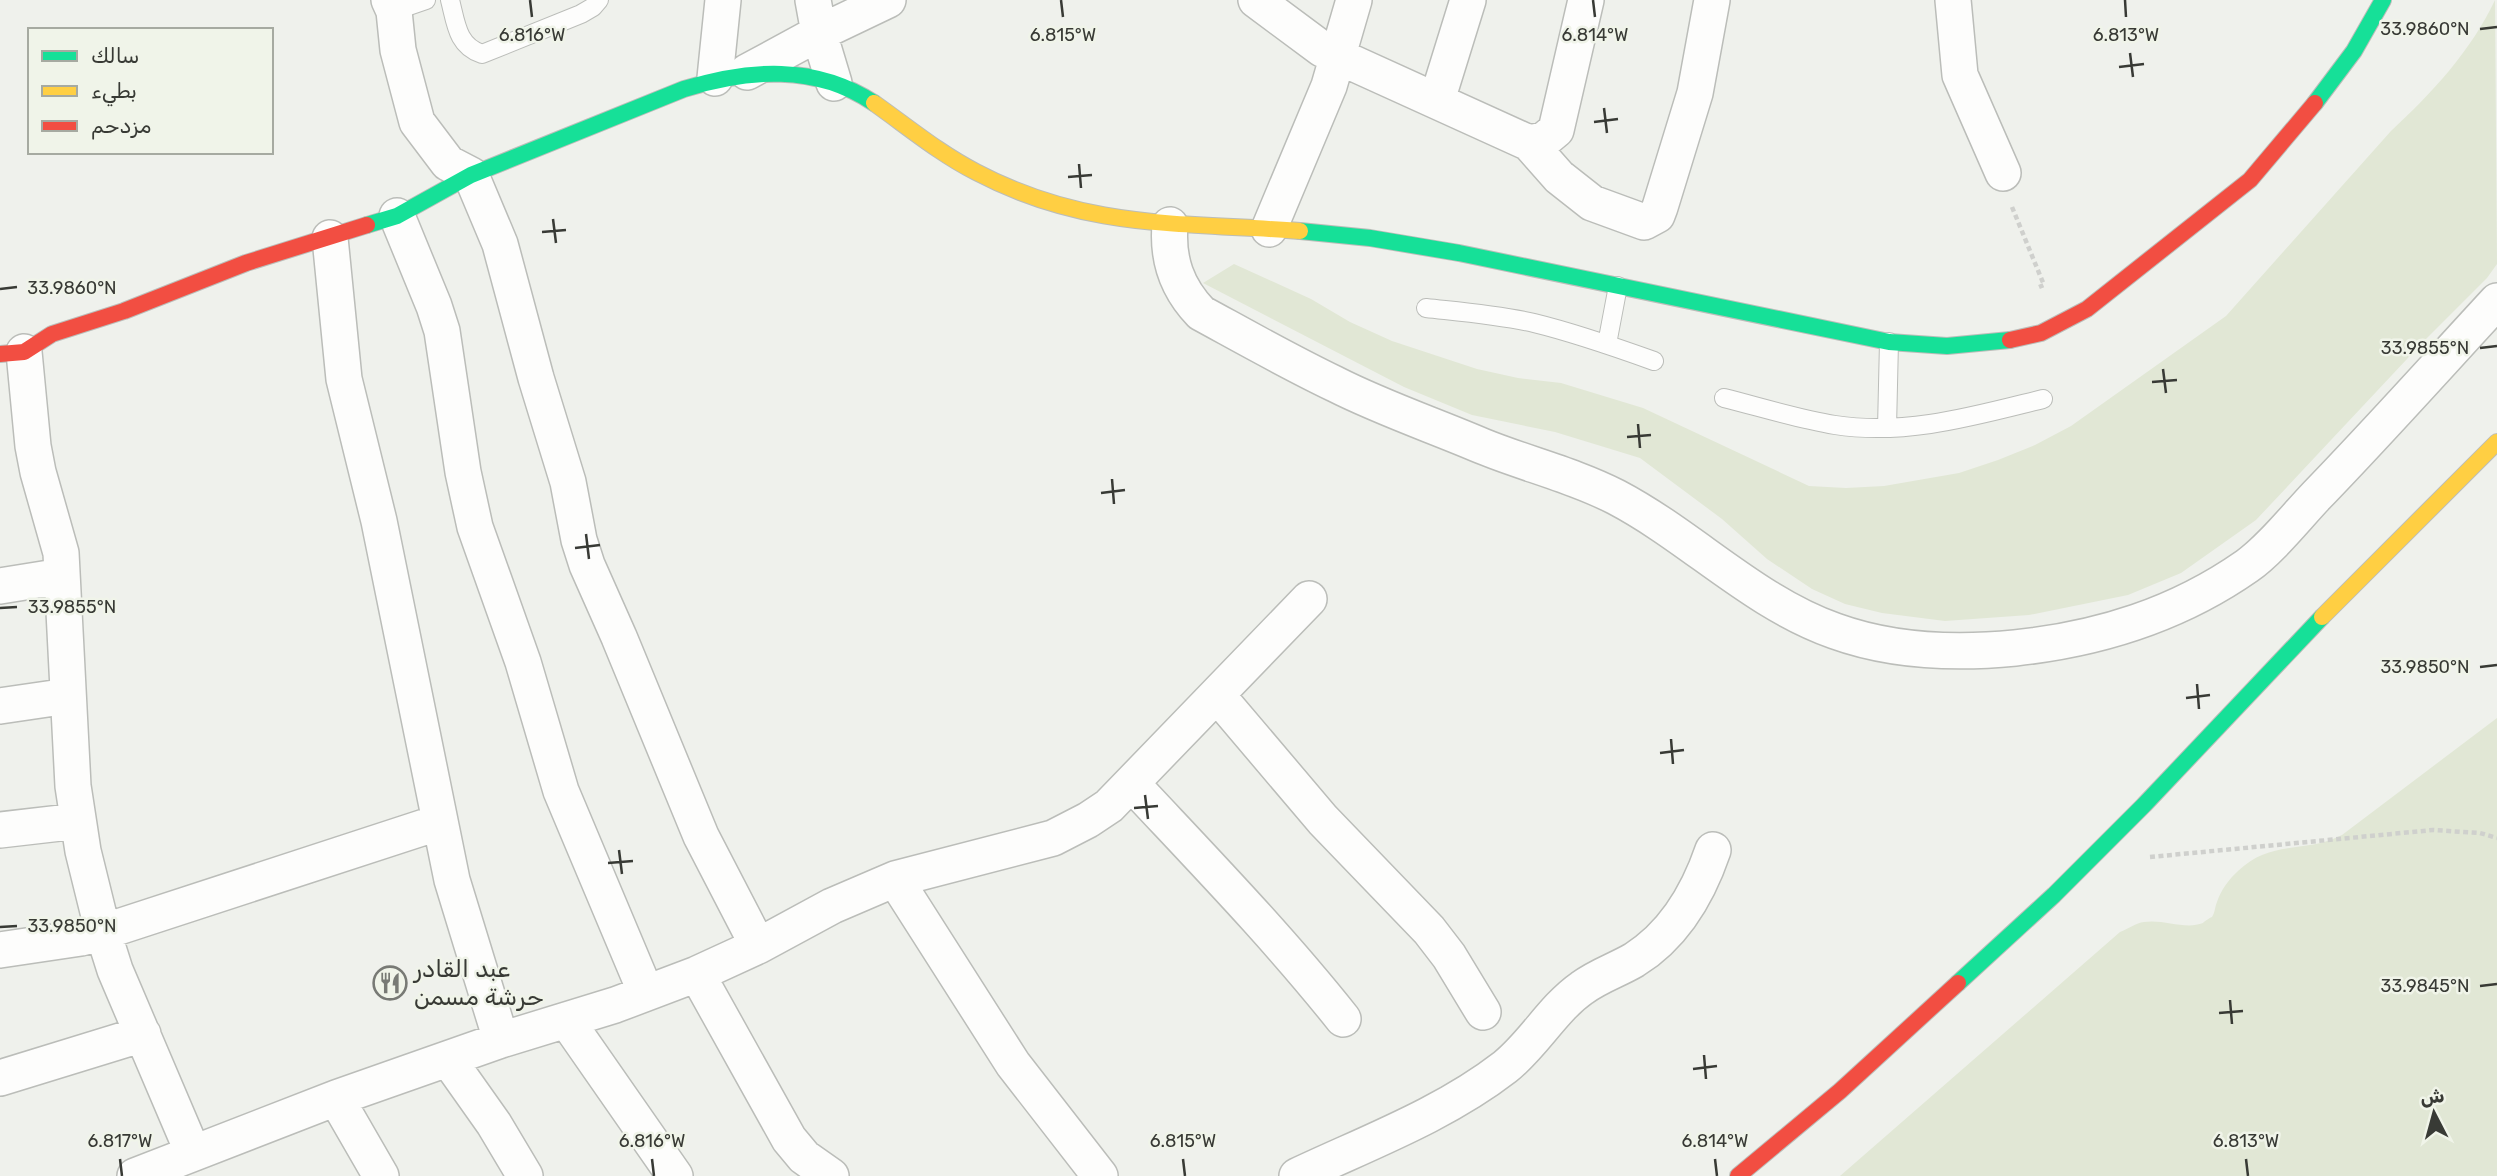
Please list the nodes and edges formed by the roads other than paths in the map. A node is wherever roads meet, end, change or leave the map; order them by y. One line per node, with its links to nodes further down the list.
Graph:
1 (450, 0): 2 (lane)
2 (599, 0)
3 (723, 0): 15 (street)
4 (888, 0): 13 (street)
5 (1256, 0): 14 (street)
6 (1354, 0): 14 (street)
7 (1468, 0): 17 (street)
8 (1586, 0): 18 (street)
9 (1712, 0): 18 (street)
10 (1954, 0): 19 (street)
11 (2383, 0): 28 (street)
12 (403, 4): 20 (street)
13 (816, 16): 15 (street); 16 (street)
14 (1338, 57): 17 (street); 23 (street)
15 (731, 75): 16 (street); 20 (street)
16 (834, 83): 22 (street)
17 (1437, 100): 18 (street)
18 (1529, 143)
19 (2003, 173)
20 (471, 175): 21 (street); 50 (street)
21 (397, 216): 24 (street); 53 (street)
22 (1170, 225): 23 (street); 26 (street)
23 (1269, 229): 25 (street)
24 (330, 238): 30 (street); 45 (street)
25 (1618, 286): 28 (street); 29 (lane)
26 (2497, 301)
27 (1426, 309): 29 (lane)
28 (1889, 342): 34 (lane)
29 (1607, 344): 31 (lane)
30 (12, 353): 35 (street)
31 (1654, 361)
32 (1724, 398): 34 (lane)
33 (2043, 399): 34 (lane)
34 (1887, 428)
35 (15, 430): 37 (street)
36 (2497, 442): 70 (street)
37 (62, 576): 38 (street); 41 (street)
38 (0, 586)
39 (1309, 599): 40 (street)
40 (1217, 695): 43 (street); 54 (street)
41 (68, 696): 42 (street); 44 (street)
42 (0, 706)
43 (1132, 784): 48 (street); 55 (street)
44 (78, 821): 46 (street); 49 (street)
45 (440, 822): 49 (street); 58 (street)
46 (0, 830)
47 (1713, 850): 69 (street)
48 (894, 879): 50 (street); 68 (street)
49 (103, 932): 51 (street); 57 (street)
50 (758, 946): 52 (street)
51 (0, 950)
52 (696, 974): 53 (street); 67 (street)
53 (646, 993): 56 (street)
54 (1483, 1012)
55 (1343, 1018)
56 (566, 1021): 58 (street); 66 (street)
57 (143, 1034): 60 (street); 62 (street)
58 (501, 1040): 59 (street)
59 (448, 1059): 61 (street); 65 (street)
60 (0, 1078)
61 (336, 1098): 62 (street); 64 (street)
62 (178, 1164): 63 (street)
63 (135, 1176)
64 (381, 1176)
65 (525, 1176)
66 (675, 1176)
67 (831, 1176)
68 (1100, 1176)
69 (1297, 1176)
70 (1738, 1176)

